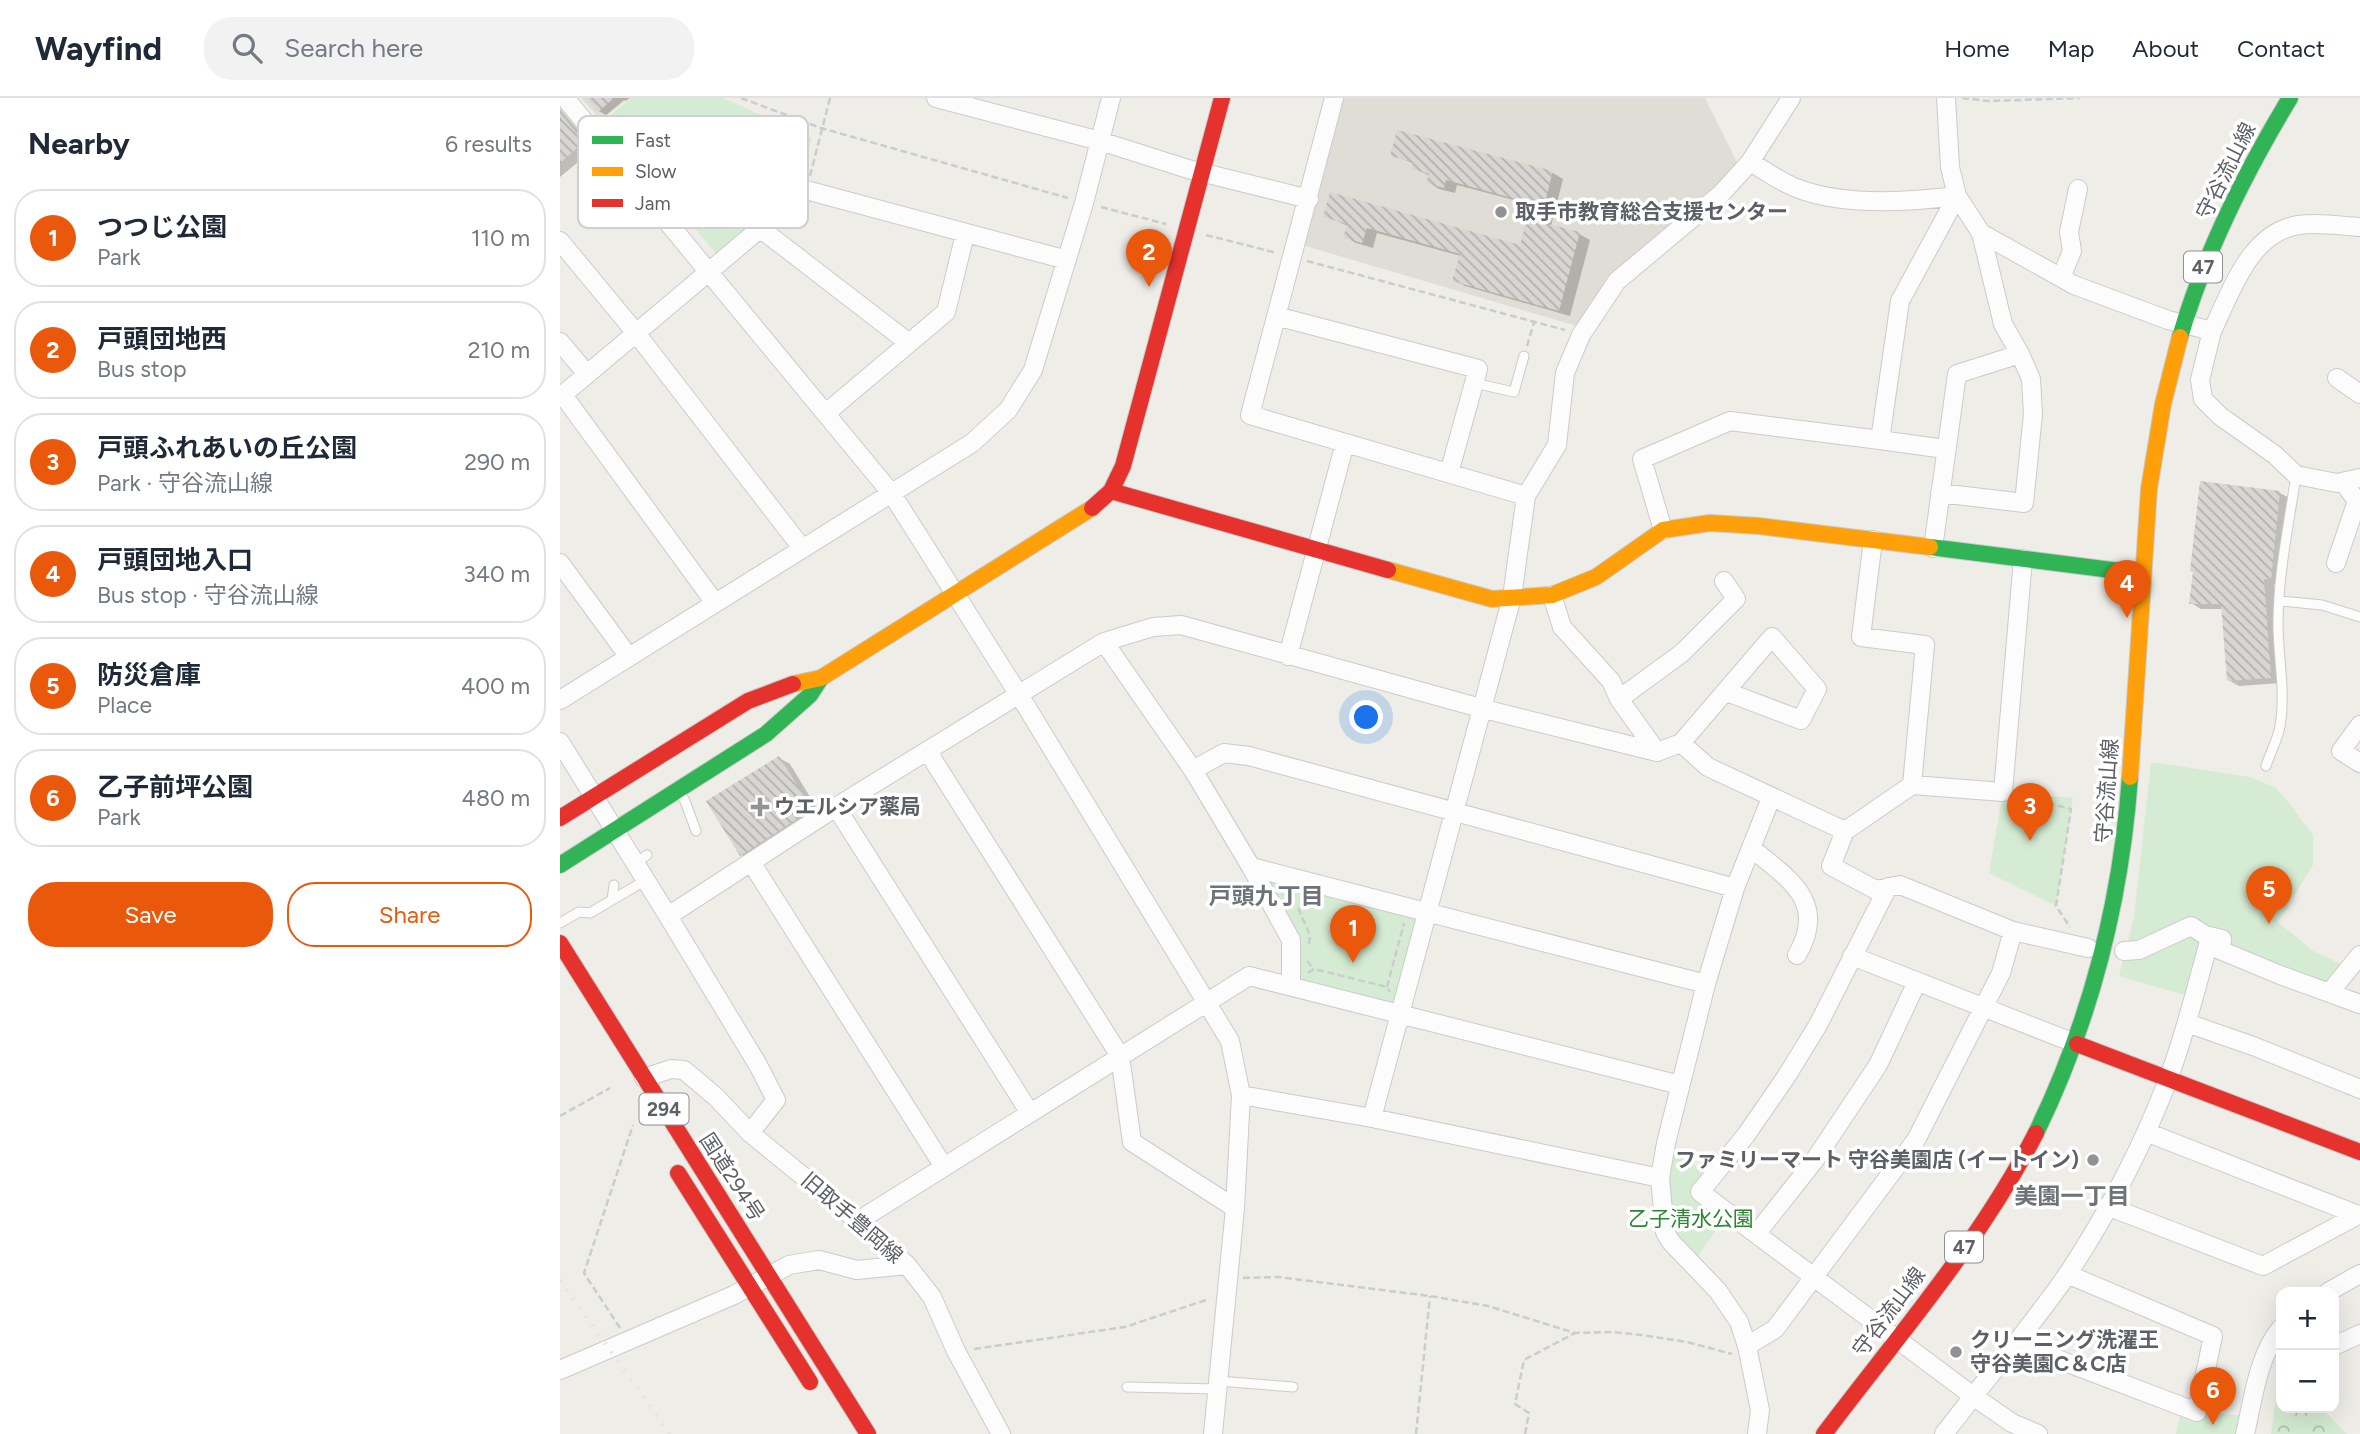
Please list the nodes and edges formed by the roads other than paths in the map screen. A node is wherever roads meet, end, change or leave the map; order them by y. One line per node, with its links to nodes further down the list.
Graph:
1 (565, 98): 9 (street)
2 (936, 98): 10 (street)
3 (1111, 98): 10 (street)
4 (1222, 98): 12 (main road)
5 (1334, 98): 16 (street)
6 (1791, 98): 11 (street)
7 (1946, 98): 15 (street)
8 (2290, 98): 27 (main road, 守谷流山線 / 47)
9 (580, 116)
10 (1100, 141): 12 (street); 23 (street)
11 (1751, 162): 15 (street); 50 (street)
12 (1203, 173): 16 (street); 47 (main road)
13 (2078, 189): 25 (street)
14 (808, 191): 21 (street)
15 (1957, 196): 20 (street); 40 (street)
16 (1308, 199): 26 (street)
17 (2360, 227): 28 (street)
18 (673, 228): 24 (street)
19 (761, 229): 24 (street); 31 (street)
20 (1981, 233): 25 (street); 32 (street)
21 (965, 234): 23 (street); 31 (street)
22 (560, 241): 29 (street)
23 (1067, 260): 49 (street)
24 (709, 272): 29 (street); 39 (street)
25 (2061, 278): 27 (street)
26 (1276, 316): 36 (street); 41 (street)
27 (2183, 325): 28 (street); 59 (main road, 守谷流山線 / 47)
28 (2212, 331): 45 (street)
29 (636, 333): 34 (street); 53 (street)
30 (560, 342): 34 (street)
31 (909, 343): 39 (street)
32 (2020, 354): 42 (street); 48 (street)
33 (1524, 356): 36 (lane)
34 (587, 374): 38 (street)
35 (2337, 379): 37 (street)
36 (1474, 383): 44 (street)
37 (2360, 394)
38 (561, 396): 65 (street)
39 (826, 413): 49 (street)
40 (1880, 440): 42 (street); 51 (street)
41 (1346, 443): 44 (street); 54 (street)
42 (1945, 449): 48 (street)
43 (2360, 462): 46 (street)
44 (1449, 473): 50 (street)
45 (2296, 475): 46 (street); 64 (lane)
46 (2352, 480): 58 (street)
47 (1111, 491): 54 (main road); 61 (main road)
48 (1940, 493): 55 (street)
49 (892, 494): 53 (street); 61 (street)
50 (1526, 496): 63 (street)
51 (1663, 530): 52 (main road); 62 (main road)
52 (1873, 540): 55 (main road); 84 (street)
53 (802, 548): 65 (street)
54 (1318, 548): 63 (main road); 68 (street)
55 (1933, 548): 56 (main road)
56 (2023, 559): 59 (main road); 84 (street)
57 (560, 563): 69 (street)
58 (2336, 563)
59 (2143, 574): 109 (main road, 守谷流山線 / 47)
60 (1724, 581): 73 (street)
61 (955, 594): 70 (main road); 72 (street)
62 (1552, 595): 63 (main road); 73 (street)
63 (1513, 597): 75 (street)
64 (2280, 601): 66 (lane); 82 (lane)
65 (715, 603): 69 (street)
66 (2360, 617)
67 (1104, 642): 68 (street); 72 (street); 83 (street)
68 (1288, 656): 75 (street)
69 (629, 657): 74 (street)
70 (821, 678): 85 (main road); 86 (main road)
71 (1727, 692): 71 (street); 78 (street)
72 (1019, 695): 79 (street); 118 (street)
73 (1619, 699): 80 (street)
74 (560, 700)
75 (1484, 709): 80 (street); 89 (street)
76 (2360, 725): 81 (street)
77 (560, 742): 86 (street)
78 (1681, 743): 80 (street); 87 (street)
79 (928, 752): 88 (street); 124 (street)
80 (1657, 752)
81 (2360, 763)
82 (2266, 766)
83 (1193, 770): 89 (street); 97 (street)
84 (1912, 785): 93 (street)
85 (678, 791): 91 (main road); 92 (lane)
86 (594, 797): 90 (main road); 91 (street)
87 (1771, 798): 93 (street); 94 (street)
88 (836, 807): 95 (street); 130 (street)
89 (1455, 812): 101 (street); 103 (street)
90 (560, 818)
91 (615, 830): 96 (main road); 98 (street)
92 (696, 831)
93 (1844, 831): 100 (street)
94 (1751, 848): 101 (street); 111 (street)
95 (751, 862): 104 (street); 136 (street)
96 (560, 865)
97 (1251, 867): 103 (street); 116 (street)
98 (654, 884): 102 (lane); 104 (street)
99 (614, 885): 102 (lane)
100 (1888, 887): 106 (street); 113 (street)
101 (1735, 888): 115 (street)
102 (612, 900): 105 (lane)
103 (1428, 912): 115 (street); 121 (street)
104 (668, 916): 133 (street)
105 (560, 923)
106 (2013, 931): 108 (street); 120 (street)
107 (560, 943): 125 (main road, 国道294号 / 294)
108 (2081, 947)
109 (2116, 947): 110 (street); 123 (main road, 守谷流山線 / 47)
110 (2220, 950): 117 (street); 122 (street)
111 (1797, 955)
112 (2360, 955): 117 (street)
113 (1852, 956): 114 (street); 141 (street)
114 (1917, 982): 120 (street); 141 (street)
115 (1706, 984): 127 (street)
116 (1292, 985): 118 (street); 121 (street)
117 (2330, 992): 119 (street)
118 (1208, 1002): 124 (street); 129 (street)
119 (2360, 1004)
120 (1983, 1007): 123 (street); 146 (street)
121 (1400, 1013): 127 (street); 131 (street)
122 (2187, 1023): 126 (street); 128 (street)
123 (2077, 1044): 126 (main road); 151 (main road, 守谷流山線 / 47)
124 (1120, 1056): 130 (street); 139 (street)
125 (644, 1078): 133 (street, 旧取手豊岡線); 143 (main road, 国道294号 / 294)
126 (2169, 1078): 132 (street); 134 (main road)
127 (1680, 1085): 137 (street)
128 (2360, 1089)
129 (1241, 1095): 131 (street); 139 (street)
130 (1030, 1113): 136 (street)
131 (1372, 1118): 137 (street)
132 (2146, 1132): 138 (street); 138 (street)
133 (750, 1133): 140 (street, 旧取手豊岡線)
134 (2360, 1152)
135 (670, 1159): 148 (main road, 国道294号)
136 (944, 1167): 140 (street)
137 (1660, 1178): 154 (street)
138 (2107, 1206): 144 (street)
139 (1235, 1208): 158 (street)
140 (858, 1221): 142 (street, 旧取手豊岡線)
141 (1756, 1233): 146 (street)
142 (907, 1265): 143 (street); 164 (street, 旧取手豊岡線)
143 (769, 1274): 148 (street); 163 (main road, 国道294号 / 294)
144 (2067, 1274): 152 (street); 152 (street)
145 (2360, 1274): 147 (street)
146 (1814, 1278): 151 (street); 154 (street)
147 (2337, 1287)
148 (749, 1288): 157 (street); 162 (main road, 国道294号)
149 (2276, 1334): 156 (street)
150 (2360, 1334): 153 (street)
151 (1895, 1339): 161 (street); 167 (main road, 守谷流山線 / 47)
152 (2015, 1343): 161 (street)
153 (2339, 1344)
154 (1748, 1351): 166 (street)
155 (2276, 1367): 156 (street)
156 (2261, 1369): 170 (street)
157 (560, 1370)
158 (1218, 1385): 159 (lane); 160 (lane); 165 (street)
159 (1127, 1387)
160 (1293, 1387)
161 (1973, 1396): 168 (street); 169 (street)
162 (821, 1399)
163 (868, 1434)
164 (1000, 1434)
165 (1213, 1434)
166 (1757, 1434)
167 (1824, 1434)
168 (1944, 1434)
169 (2038, 1434)
170 (2245, 1434)

